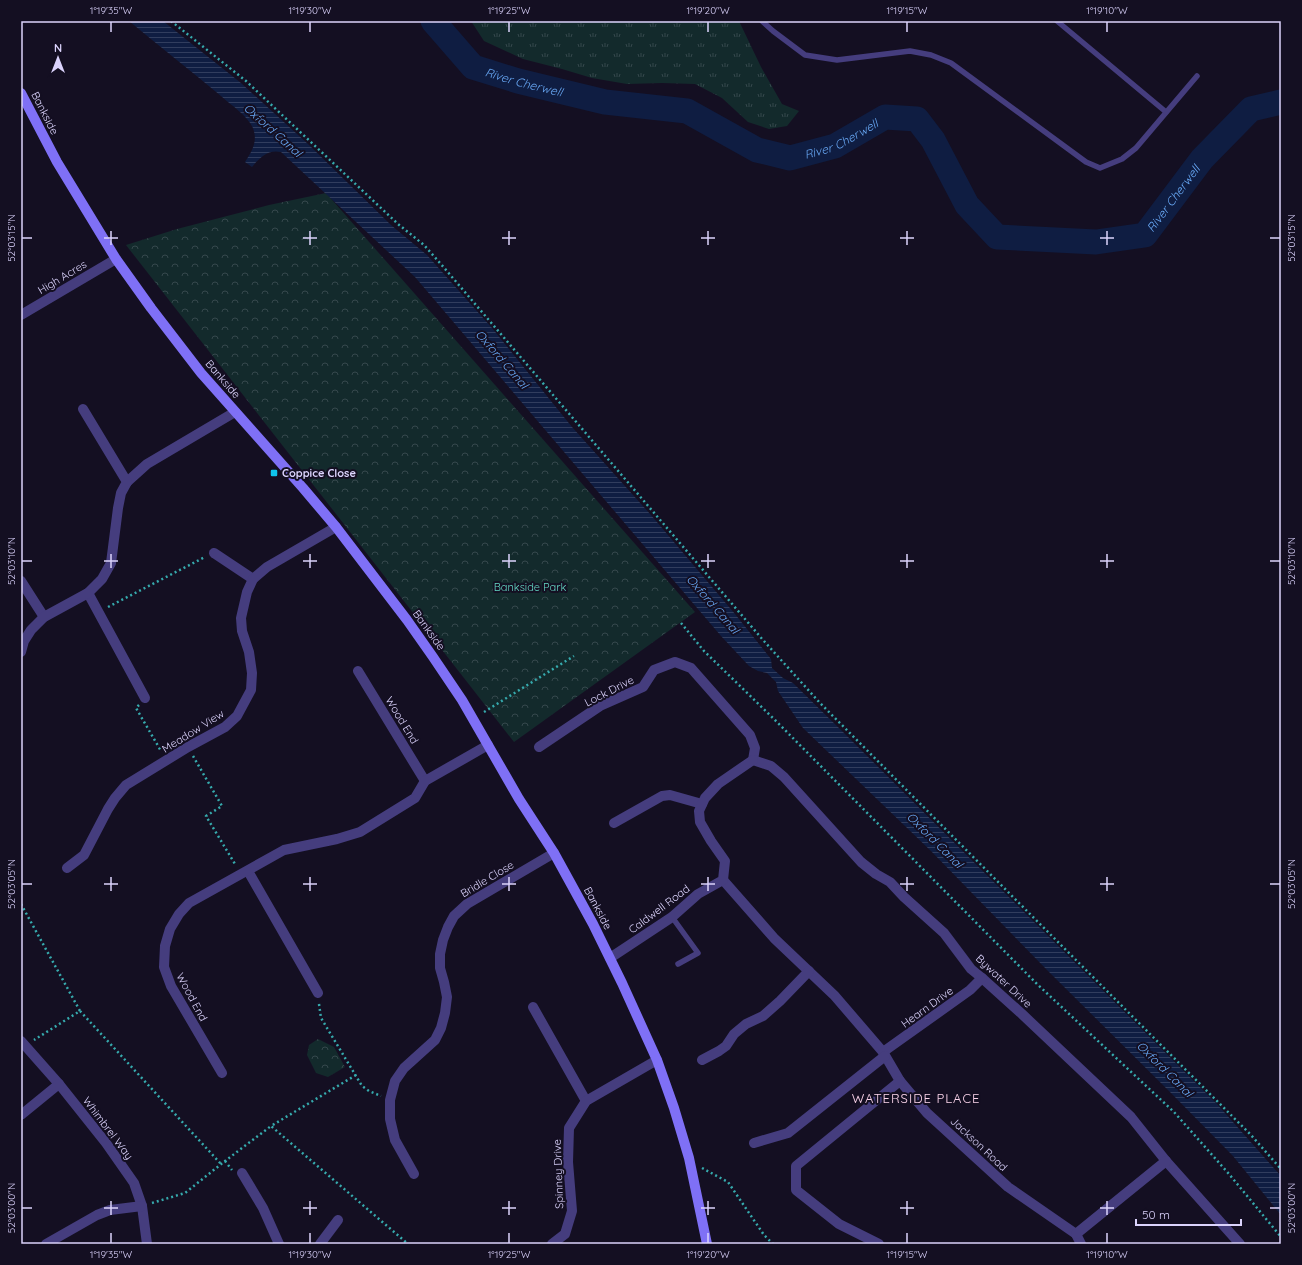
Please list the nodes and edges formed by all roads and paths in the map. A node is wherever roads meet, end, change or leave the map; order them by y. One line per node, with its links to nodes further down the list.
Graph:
1 (170, 21): 62 (path)
2 (762, 21): 6 (lane)
3 (1057, 21): 6 (lane)
4 (1197, 76): 6 (lane)
5 (21, 93): 7 (street, Bankside)
6 (1166, 112)
7 (116, 259): 8 (street, High Acres); 10 (street, Bankside)
8 (21, 315)
9 (82, 409): 11 (street)
10 (235, 412): 11 (street); 12 (street, Bankside)
11 (127, 482): 16 (street)
12 (336, 527): 14 (street, Meadow View); 25 (street, Bankside)
13 (214, 552): 14 (street); 17 (path)
14 (253, 579): 26 (street, Meadow View)
15 (21, 581): 18 (street)
16 (88, 592): 17 (street); 18 (street)
17 (98, 612): 23 (street)
18 (44, 617): 20 (street)
19 (681, 622): 68 (path)
20 (21, 652)
21 (574, 656): 24 (path)
22 (358, 671): 30 (street, Wood End)
23 (145, 698): 29 (path)
24 (484, 712)
25 (488, 745): 30 (street, Wood End); 33 (street, Bankside)
26 (188, 747): 29 (street, Meadow View); 35 (path)
27 (539, 747): 28 (street, Lock Drive)
28 (753, 760): 31 (street); 42 (street, Bywater Drive)
29 (167, 761): 34 (street, Meadow View)
30 (425, 781): 35 (street, Wood End)
31 (702, 804): 32 (street); 36 (street)
32 (614, 823)
33 (554, 853): 39 (street, Bankside); 54 (street, Bridle Close)
34 (67, 868)
35 (244, 873): 43 (street); 50 (street, Wood End)
36 (724, 875): 38 (street, Caldwell Road); 41 (street)
37 (21, 904): 45 (path)
38 (672, 917): 39 (street, Caldwell Road); 40 (lane)
39 (610, 958): 48 (street, Bankside)
40 (678, 964)
41 (809, 971): 47 (street); 49 (street)
42 (982, 978): 47 (street, Hearn Drive); 59 (street, Bywater Drive)
43 (318, 993): 51 (path)
44 (533, 1007): 55 (street)
45 (80, 1011): 46 (path); 60 (path)
46 (23, 1043): 53 (street, Whimbrel Way)
47 (884, 1054): 52 (street, Jackson Road); 58 (street, Hearn Drive)
48 (657, 1060): 55 (street, Spinney Drive); 75 (street, Bankside)
49 (702, 1060)
50 (222, 1073)
51 (356, 1075): 54 (path); 57 (path)
52 (900, 1081): 67 (street, Jackson Road); 77 (street)
53 (59, 1084): 56 (street); 65 (street, Whimbrel Way)
54 (390, 1100): 64 (street, Bridle Close)
55 (586, 1100): 74 (street, Spinney Drive)
56 (21, 1115)
57 (271, 1126): 60 (path); 73 (path)
58 (754, 1143)
59 (1166, 1161): 67 (street); 79 (street, Bywater Drive)
60 (221, 1164): 65 (path)
61 (702, 1168): 76 (path)
62 (1281, 1169)
63 (242, 1173): 71 (street)
64 (414, 1174)
65 (142, 1206): 69 (street); 70 (street, Whimbrel Way)
66 (338, 1220): 72 (street)
67 (1076, 1234): 78 (street, Jackson Road)
68 (1281, 1237)
69 (46, 1244)
70 (147, 1244)
71 (280, 1244)
72 (320, 1244)
73 (408, 1244)
74 (552, 1244)
75 (707, 1244)
76 (773, 1244)
77 (879, 1244)
78 (1081, 1244)
79 (1240, 1244)

